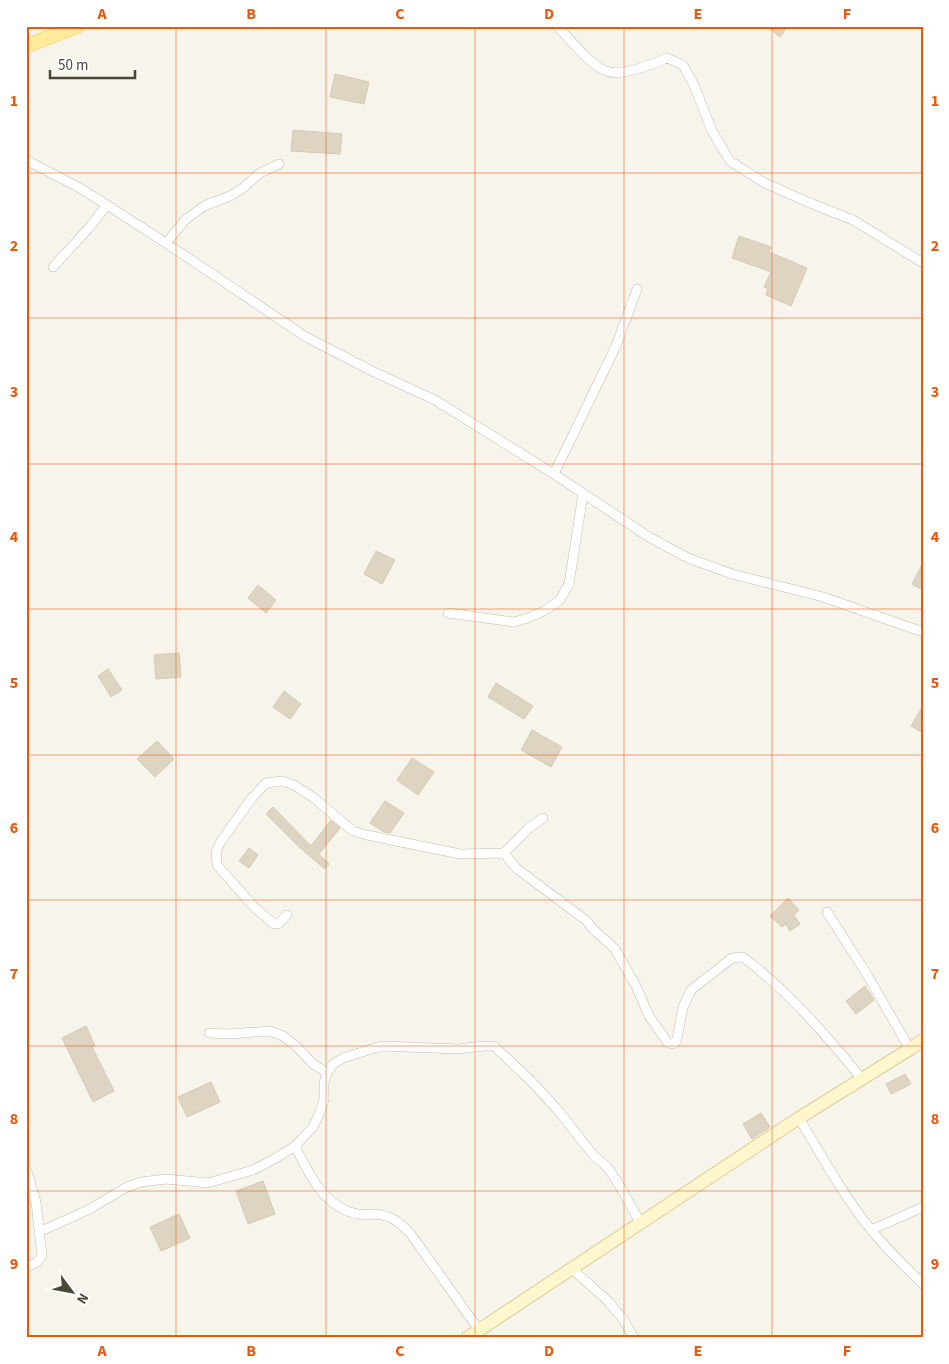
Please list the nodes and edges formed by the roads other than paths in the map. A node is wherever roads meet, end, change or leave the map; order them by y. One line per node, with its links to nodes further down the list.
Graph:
1 (78, 26): 3 (main road)
2 (557, 26): 8 (street)
3 (26, 46)
4 (26, 160): 6 (street)
5 (279, 164): 7 (street)
6 (107, 205): 7 (street); 9 (street)
7 (166, 243): 11 (street)
8 (923, 263)
9 (53, 267)
10 (637, 289): 11 (street)
11 (554, 474): 12 (street)
12 (584, 494): 13 (street); 14 (street)
13 (448, 613)
14 (923, 632)
15 (543, 818): 16 (street)
16 (504, 853): 18 (street); 23 (street)
17 (828, 912): 21 (street)
18 (287, 915)
19 (209, 1033): 22 (street)
20 (923, 1040): 21 (main road)
21 (910, 1049): 23 (main road)
22 (327, 1073): 25 (street); 28 (street)
23 (862, 1079): 24 (main road)
24 (798, 1118): 28 (main road); 29 (street)
25 (295, 1146): 30 (street); 34 (street)
26 (26, 1168): 30 (street)
27 (923, 1207): 29 (street)
28 (640, 1224): 32 (main road)
29 (871, 1230): 33 (street)
30 (40, 1232): 31 (street)
31 (26, 1267)
32 (572, 1269): 34 (main road); 36 (street)
33 (923, 1284)
34 (479, 1330): 35 (main road)
35 (467, 1338)
36 (634, 1338)

